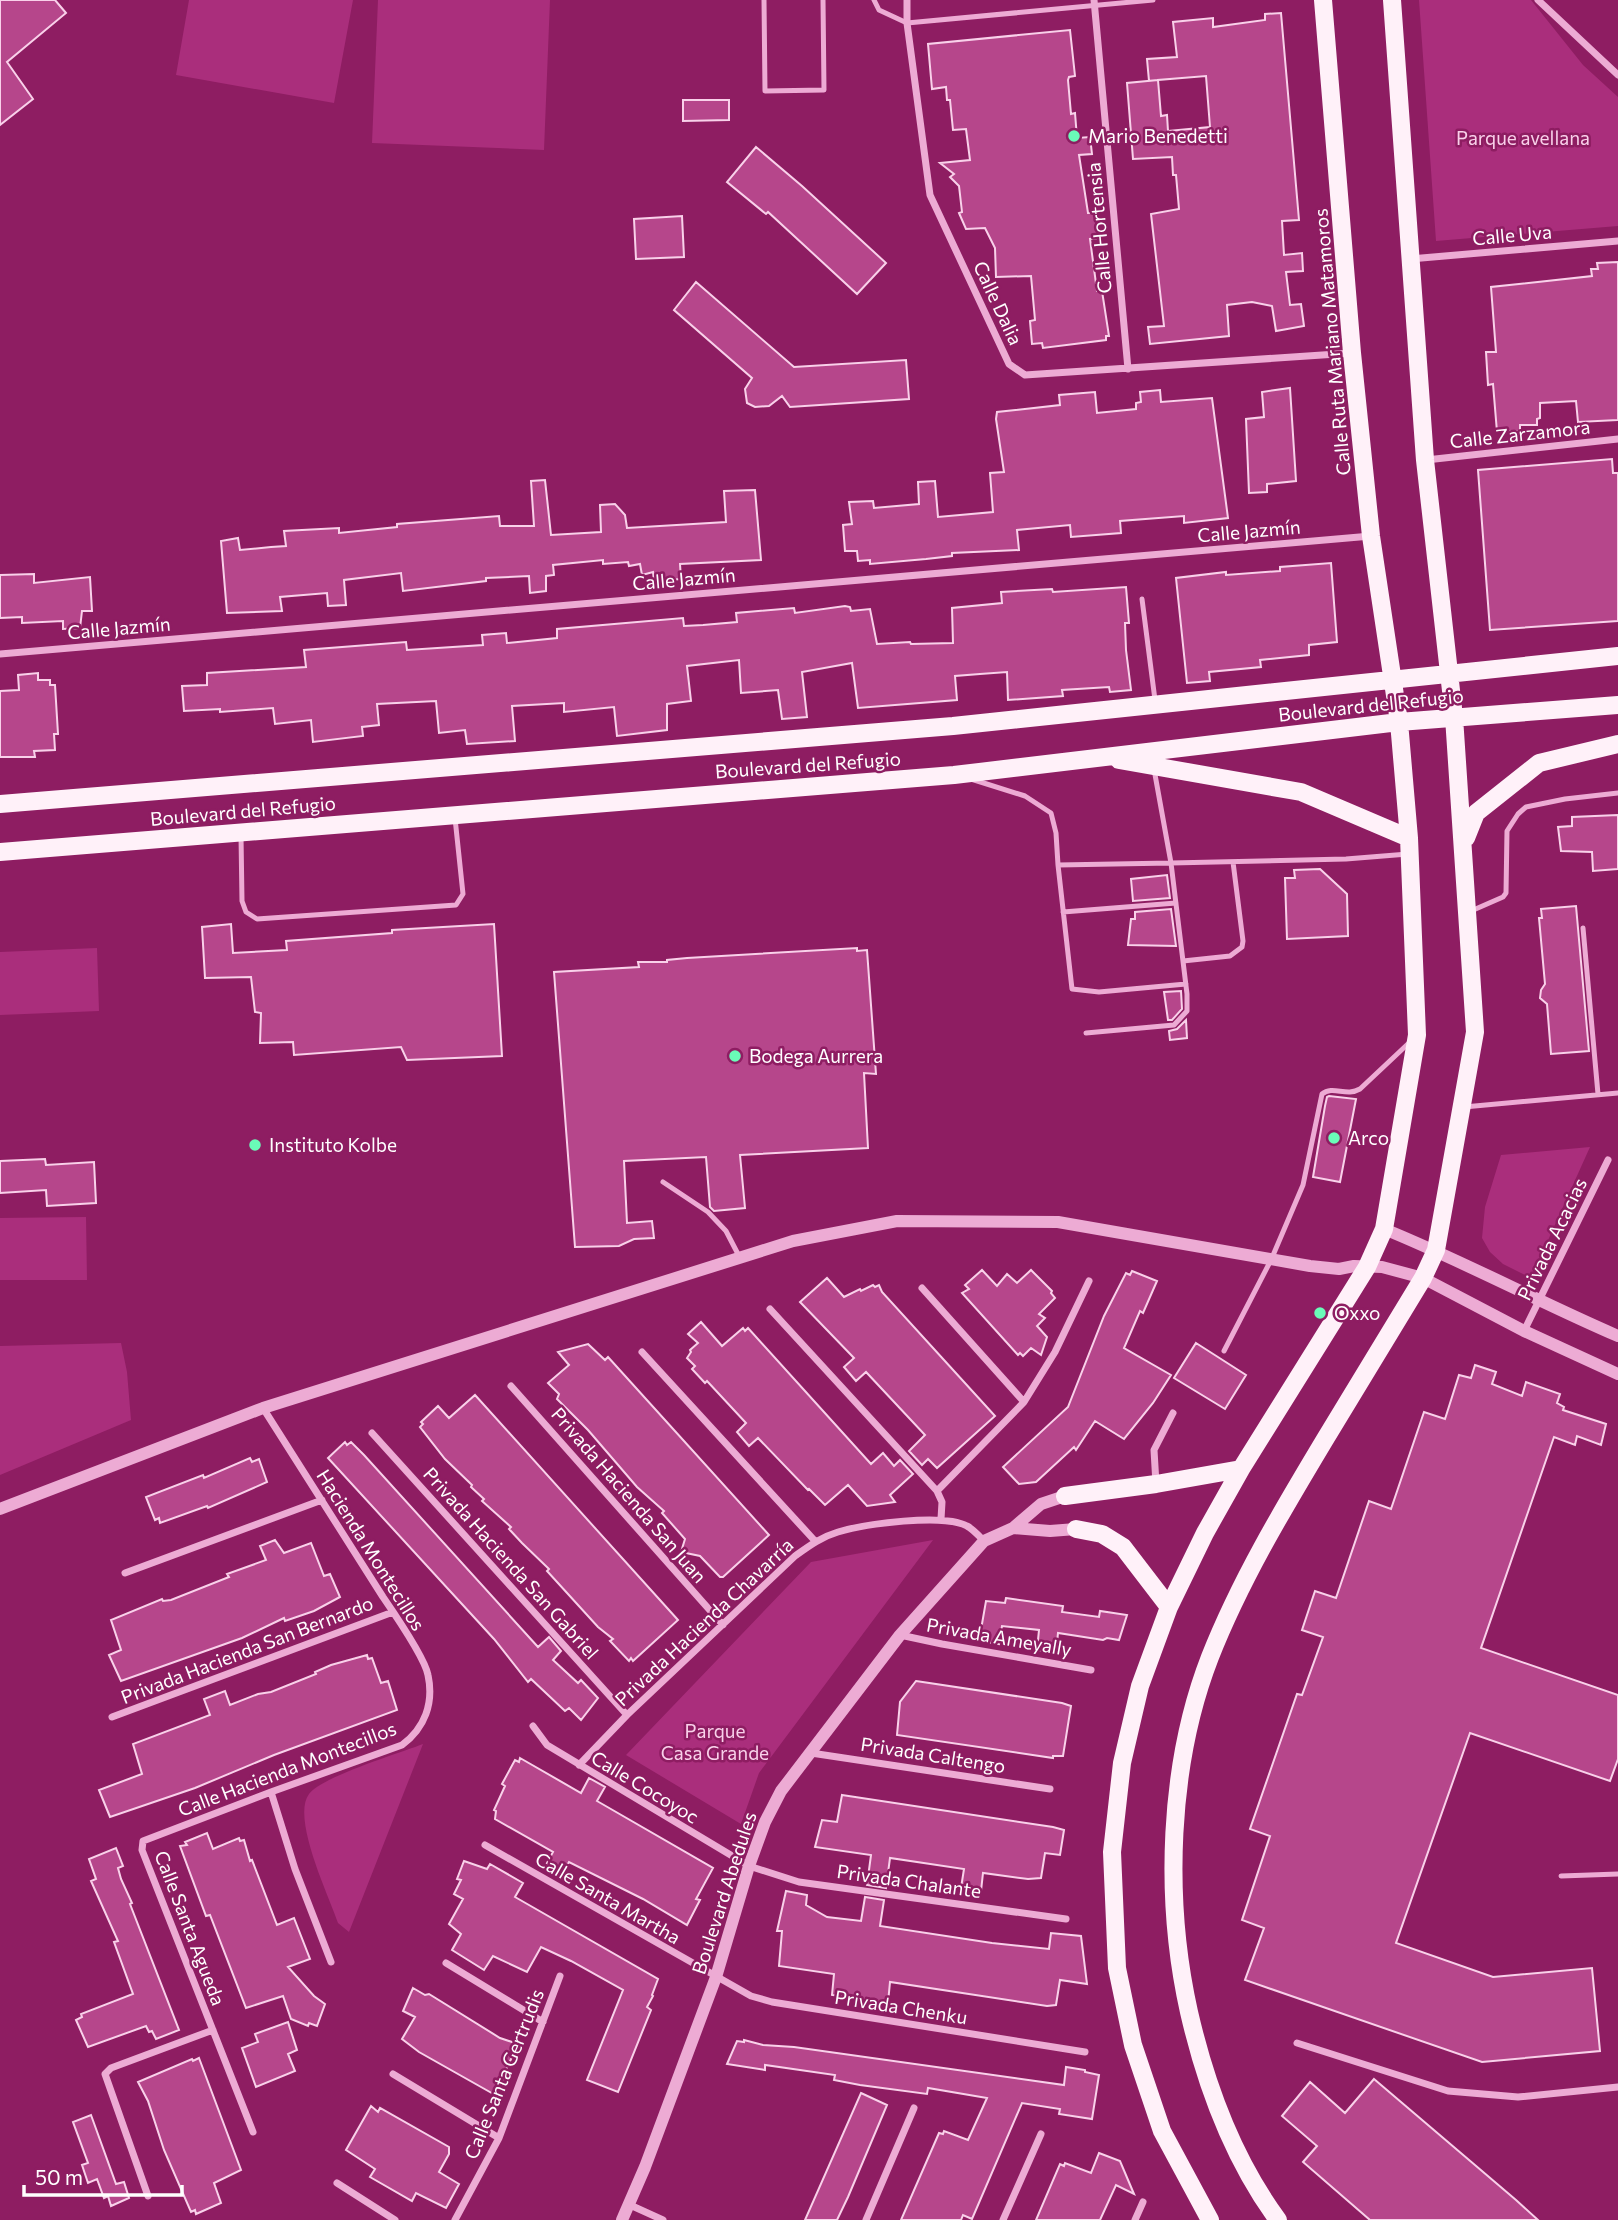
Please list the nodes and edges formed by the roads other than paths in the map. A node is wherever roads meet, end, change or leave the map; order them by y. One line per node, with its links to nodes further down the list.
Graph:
1 (764, 0): 2 (lane)
2 (823, 0)
3 (874, 0): 10 (lane)
4 (907, 0): 10 (street, Calle Dalia)
5 (1153, 0): 9 (lane)
6 (1323, 0): 14 (main road, Calle Ruta Mariano Matamoros)
7 (1392, 0): 13 (main road)
8 (1538, 0): 11 (street)
9 (1094, 4): 10 (lane); 15 (street, Calle Hortensia)
10 (907, 23): 15 (street, Calle Dalia)
11 (1618, 75)
12 (1618, 241): 13 (street, Calle Uva)
13 (1409, 259): 17 (main road)
14 (1352, 353): 15 (street, Calle Dalia); 18 (main road, Calle Ruta Mariano Matamoros)
15 (1128, 369)
16 (1618, 439): 17 (street, Calle Zarzamora)
17 (1425, 460): 22 (main road)
18 (1371, 536): 20 (street, Calle Jazmín); 23 (main road, Calle Ruta Mariano Matamoros)
19 (1142, 599): 24 (lane)
20 (0, 654)
21 (1618, 656): 22 (main road, Boulevard del Refugio)
22 (1450, 674): 23 (main road, Boulevard del Refugio); 26 (main road)
23 (1393, 680): 24 (main road, Boulevard del Refugio); 27 (main road, Calle Ruta Mariano Matamoros)
24 (1155, 705): 32 (main road, Boulevard del Refugio)
25 (1618, 705): 26 (main road, Boulevard del Refugio)
26 (1454, 717): 27 (main road, Boulevard del Refugio); 35 (main road)
27 (1399, 722): 29 (main road, Boulevard del Refugio); 36 (main road, Calle Ruta Mariano Matamoros)
28 (1618, 744): 35 (main road)
29 (1153, 759): 30 (main road, Boulevard del Refugio); 36 (main road); 39 (lane)
30 (954, 775): 33 (main road, Boulevard del Refugio); 40 (lane)
31 (1618, 793): 43 (lane)
32 (0, 804)
33 (455, 814): 34 (main road, Boulevard del Refugio); 34 (lane)
34 (240, 832): 37 (main road, Boulevard del Refugio)
35 (1464, 844): 43 (main road)
36 (1409, 846): 38 (lane); 48 (main road, Calle Ruta Mariano Matamoros)
37 (0, 852)
38 (1233, 862): 39 (lane); 45 (lane)
39 (1171, 863): 40 (lane); 41 (lane)
40 (1058, 866): 42 (lane)
41 (1176, 903): 42 (lane); 45 (lane)
42 (1063, 912): 46 (lane)
43 (1468, 912): 51 (main road)
44 (1583, 928): 50 (lane)
45 (1183, 961): 46 (lane)
46 (1186, 984): 47 (lane)
47 (1086, 1033)
48 (1417, 1035): 54 (main road, Calle Ruta Mariano Matamoros); 57 (lane)
49 (1618, 1093): 50 (lane)
50 (1598, 1094): 51 (lane)
51 (1461, 1108): 55 (main road)
52 (1608, 1160): 62 (street, Privada Acacias)
53 (663, 1182): 56 (lane)
54 (1384, 1229): 55 (street); 58 (main road, Calle Ruta Mariano Matamoros)
55 (1436, 1250): 59 (main road); 62 (street)
56 (740, 1258): 57 (street); 71 (street)
57 (1271, 1260): 58 (street); 66 (lane)
58 (1367, 1267): 59 (street); 74 (main road, Calle Ruta Mariano Matamoros)
59 (1423, 1278): 64 (street); 131 (main road)
60 (1089, 1281): 70 (street)
61 (922, 1288): 70 (street)
62 (1539, 1301): 64 (street, Privada Acacias); 65 (street)
63 (770, 1309): 76 (street)
64 (1524, 1331): 68 (street)
65 (1618, 1336)
66 (1224, 1351)
67 (642, 1352): 83 (street)
68 (1618, 1374)
69 (511, 1386): 88 (street, Privada Hacienda San Juan)
70 (1024, 1402): 76 (street)
71 (263, 1408): 78 (street, Hacienda Montecillos); 79 (street)
72 (1173, 1413): 75 (street)
73 (372, 1433): 91 (street, Privada Hacienda San Gabriel)
74 (1241, 1469): 75 (main road); 86 (main road, Calle Ruta Mariano Matamoros)
75 (1156, 1484): 77 (main road)
76 (937, 1491): 80 (street)
77 (1065, 1496): 81 (street, Boulevard Abedules)
78 (321, 1500): 85 (street); 87 (street, Hacienda Montecillos)
79 (0, 1509)
80 (942, 1519): 83 (street, Privada Hacienda Chavarría); 84 (street, Privada Hacienda Chavarría)
81 (1013, 1528): 82 (street, Boulevard Abedules); 84 (street, Boulevard Abedules)
82 (1076, 1529): 86 (main road)
83 (814, 1541): 88 (street, Privada Hacienda Chavarría)
84 (984, 1541): 89 (street, Boulevard Abedules)
85 (125, 1573)
86 (1169, 1607): 130 (main road, Calle Ruta Mariano Matamoros)
87 (393, 1612): 92 (street, Hacienda Montecillos); 93 (street, Privada Hacienda San Bernardo)
88 (723, 1625): 91 (street, Privada Hacienda Chavarría)
89 (901, 1635): 90 (street, Privada Ameyally); 95 (street, Boulevard Abedules)
90 (1091, 1670)
91 (627, 1714): 96 (street, Privada Hacienda Chavarría)
92 (426, 1715): 98 (street, Calle Hacienda Montecillos)
93 (112, 1717)
94 (533, 1727): 96 (street, Calle Cocoyoc)
95 (811, 1753): 97 (street, Privada Caltengo); 101 (street, Boulevard Abedules)
96 (579, 1765): 101 (street, Calle Cocoyoc)
97 (1050, 1789)
98 (271, 1792): 99 (street, Calle Hacienda Montecillos); 105 (street)
99 (147, 1839): 110 (street, Calle Santa Agueda)
100 (485, 1845): 108 (street, Calle Santa Martha)
101 (749, 1866): 104 (street, Privada Chalante); 108 (street, Boulevard Abedules)
102 (1618, 1874): 103 (lane)
103 (1560, 1875)
104 (1066, 1919)
105 (331, 1962)
106 (446, 1963): 109 (street)
107 (560, 1976): 109 (street, Calle Santa Gertrudis)
108 (716, 1977): 112 (street, Privada Chenku); 122 (street, Boulevard Abedules)
109 (543, 2022): 118 (street, Calle Santa Gertrudis)
110 (213, 2030): 116 (street, Calle Santa Agueda); 120 (street, Calle Santa Agueda)
111 (1297, 2043): 114 (street)
112 (1085, 2052)
113 (393, 2074): 118 (street)
114 (1618, 2087)
115 (914, 2108): 127 (street)
116 (253, 2132)
117 (1041, 2134): 128 (street)
118 (499, 2137): 124 (street, Calle Santa Gertrudis)
119 (337, 2183): 123 (street)
120 (148, 2196)
121 (1143, 2202): 129 (street)
122 (630, 2205): 125 (street, Boulevard Abedules); 126 (street)
123 (395, 2220)
124 (455, 2220)
125 (622, 2220)
126 (663, 2220)
127 (866, 2220)
128 (1003, 2220)
129 (1135, 2220)
130 (1210, 2220)
131 (1278, 2220)

